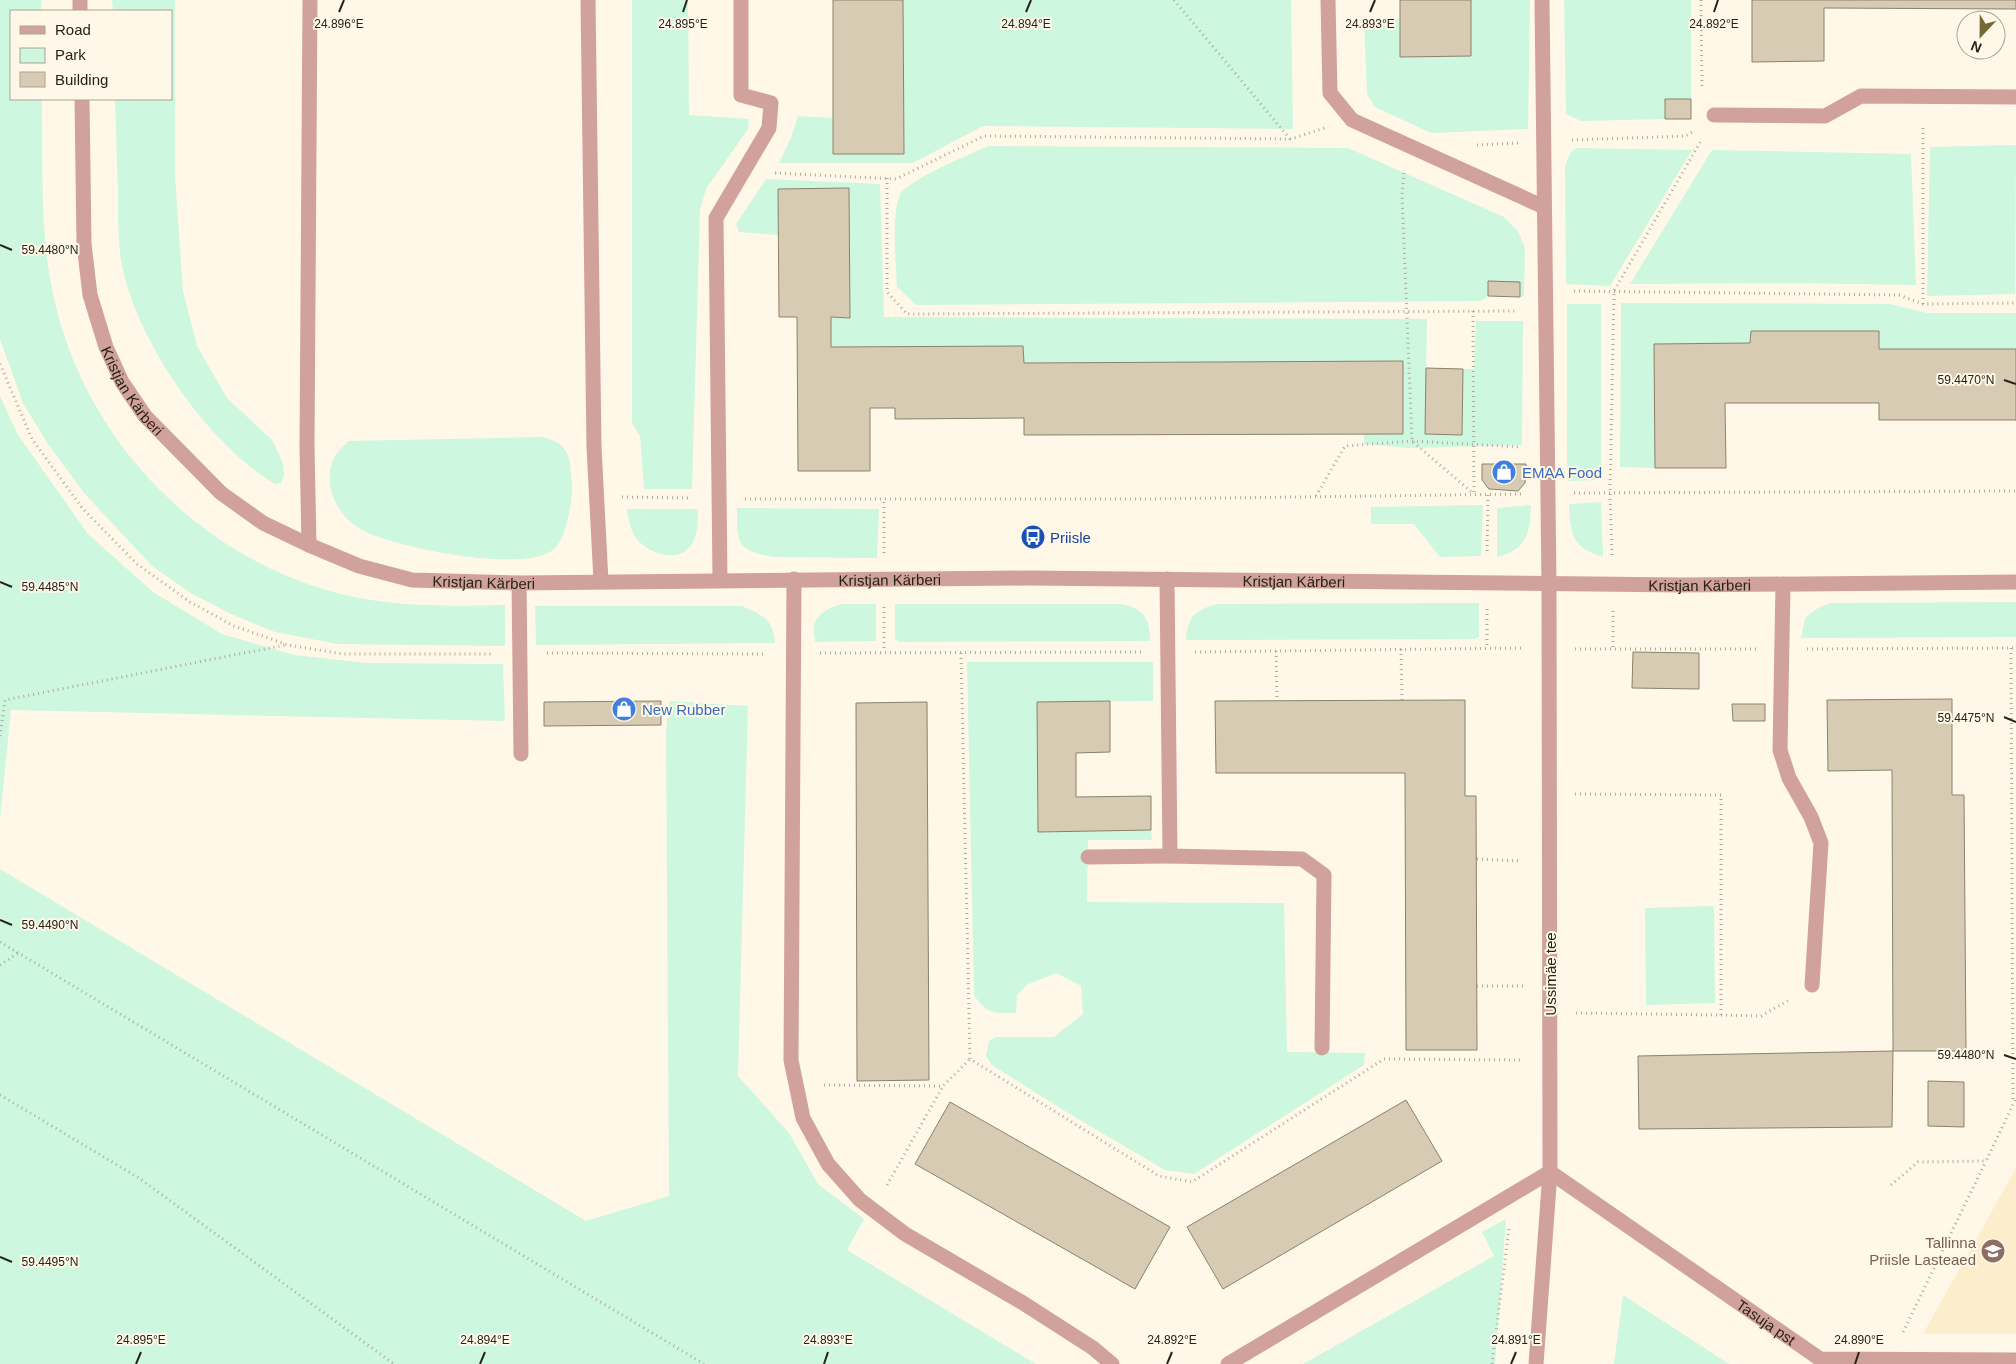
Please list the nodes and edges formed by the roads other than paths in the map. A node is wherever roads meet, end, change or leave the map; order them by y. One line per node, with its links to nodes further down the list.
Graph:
1 (310, 0): 10 (street)
2 (588, 0): 14 (street)
3 (741, 0): 12 (street)
4 (1328, 0): 9 (street)
5 (1542, 0): 9 (street, Ussimäe tee)
6 (2016, 97): 8 (street)
7 (82, 100): 10 (street, Kristjan Kärberi)
8 (1714, 115)
9 (1544, 207): 17 (street, Ussimäe tee)
10 (309, 545): 16 (street, Kristjan Kärberi)
11 (794, 579): 12 (street, Kristjan Kärberi); 13 (street, Kristjan Kärberi); 26 (street)
12 (720, 580): 14 (street, Kristjan Kärberi)
13 (1167, 580): 17 (street, Kristjan Kärberi); 20 (street)
14 (601, 581): 16 (street, Kristjan Kärberi)
15 (2016, 582): 18 (street, Kristjan Kärberi)
16 (519, 583): 19 (street)
17 (1549, 584): 18 (street, Kristjan Kärberi); 24 (street, Ussimäe tee)
18 (1783, 584): 22 (street)
19 (522, 754)
20 (1170, 856): 21 (street); 23 (street)
21 (1088, 857)
22 (1812, 985)
23 (1322, 1048)
24 (1550, 1172): 25 (street, Tasuja pst); 27 (street); 28 (street, Ussimäe tee)
25 (2016, 1360)
26 (1112, 1364)
27 (1228, 1364)
28 (1536, 1364)

